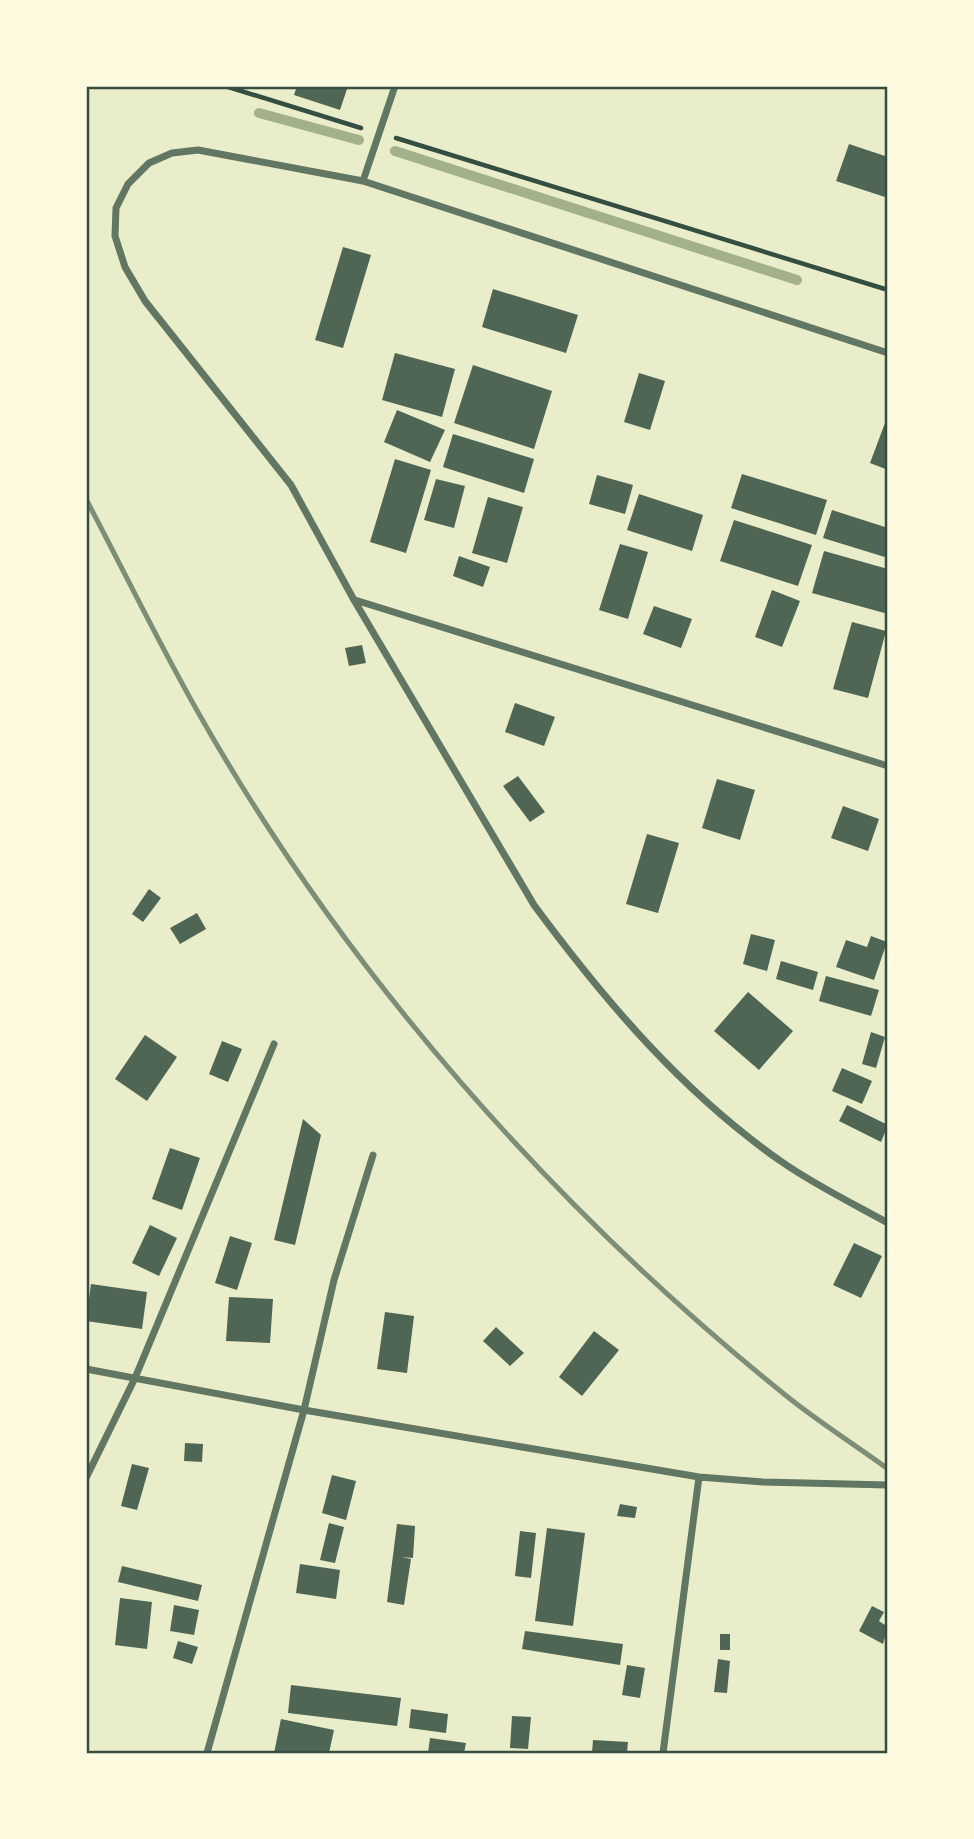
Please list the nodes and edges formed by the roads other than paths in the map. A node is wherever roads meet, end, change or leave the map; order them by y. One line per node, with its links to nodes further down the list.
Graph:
1 (395, 86): 2 (street)
2 (363, 181): 3 (street); 4 (street)
3 (888, 353)
4 (355, 600): 5 (street); 8 (street)
5 (888, 766)
6 (274, 1044): 10 (street)
7 (373, 1155): 11 (street)
8 (888, 1223)
9 (86, 1369): 10 (street)
10 (135, 1378): 11 (street); 13 (street)
11 (304, 1410): 12 (street); 15 (street)
12 (699, 1477): 14 (street); 16 (street)
13 (86, 1478)
14 (888, 1485)
15 (207, 1753)
16 (663, 1753)

